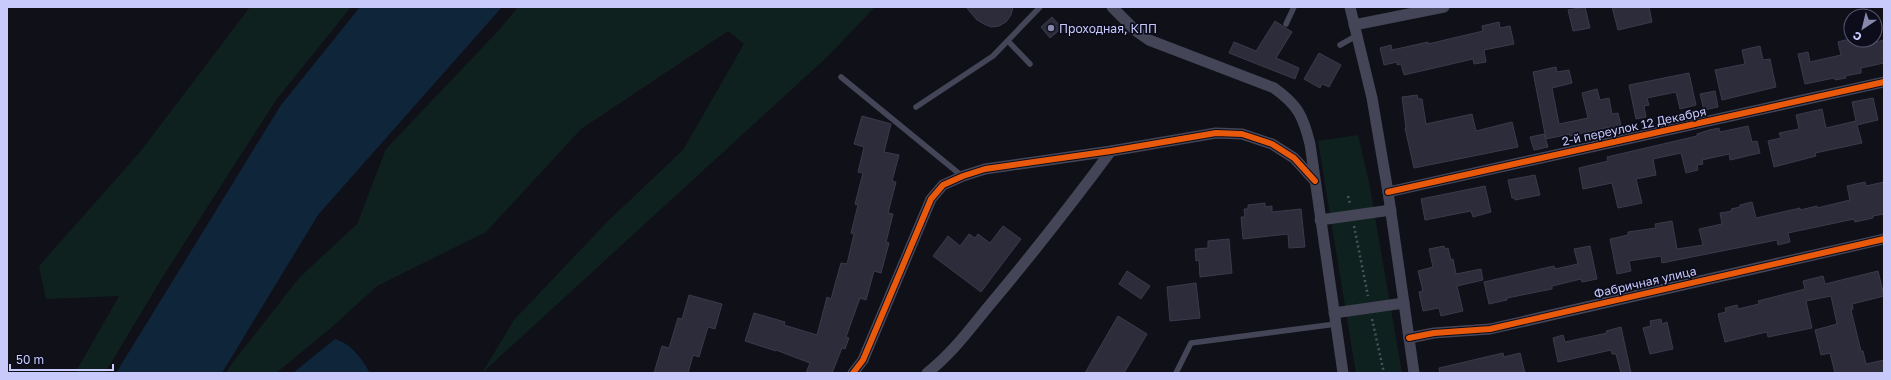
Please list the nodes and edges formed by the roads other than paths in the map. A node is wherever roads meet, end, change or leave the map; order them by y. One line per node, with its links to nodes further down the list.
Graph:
1 (1040, 7): 8 (lane)
2 (1112, 7): 16 (street)
3 (1294, 7): 6 (lane)
4 (1350, 7): 7 (street)
5 (1444, 7): 7 (street)
6 (1286, 24)
7 (1355, 30): 9 (lane); 17 (street)
8 (1008, 40): 10 (lane); 13 (lane)
9 (1340, 45)
10 (1030, 64)
11 (841, 77): 15 (lane)
12 (1884, 82): 17 (street, 2-й переулок 12 Декабря)
13 (916, 107)
14 (1111, 151): 15 (street); 16 (street); 26 (street)
15 (963, 176): 25 (street)
16 (1315, 181): 19 (street)
17 (1388, 192): 18 (street)
18 (1391, 210): 19 (street); 21 (street)
19 (1320, 220): 22 (street)
20 (1884, 238): 24 (street, Фабричная улица)
21 (1404, 302): 22 (street); 24 (street)
22 (1334, 313): 23 (street)
23 (1336, 324): 27 (lane); 28 (street)
24 (1409, 338): 29 (street)
25 (853, 373)
26 (927, 373)
27 (1176, 373)
28 (1343, 373)
29 (1414, 373)

